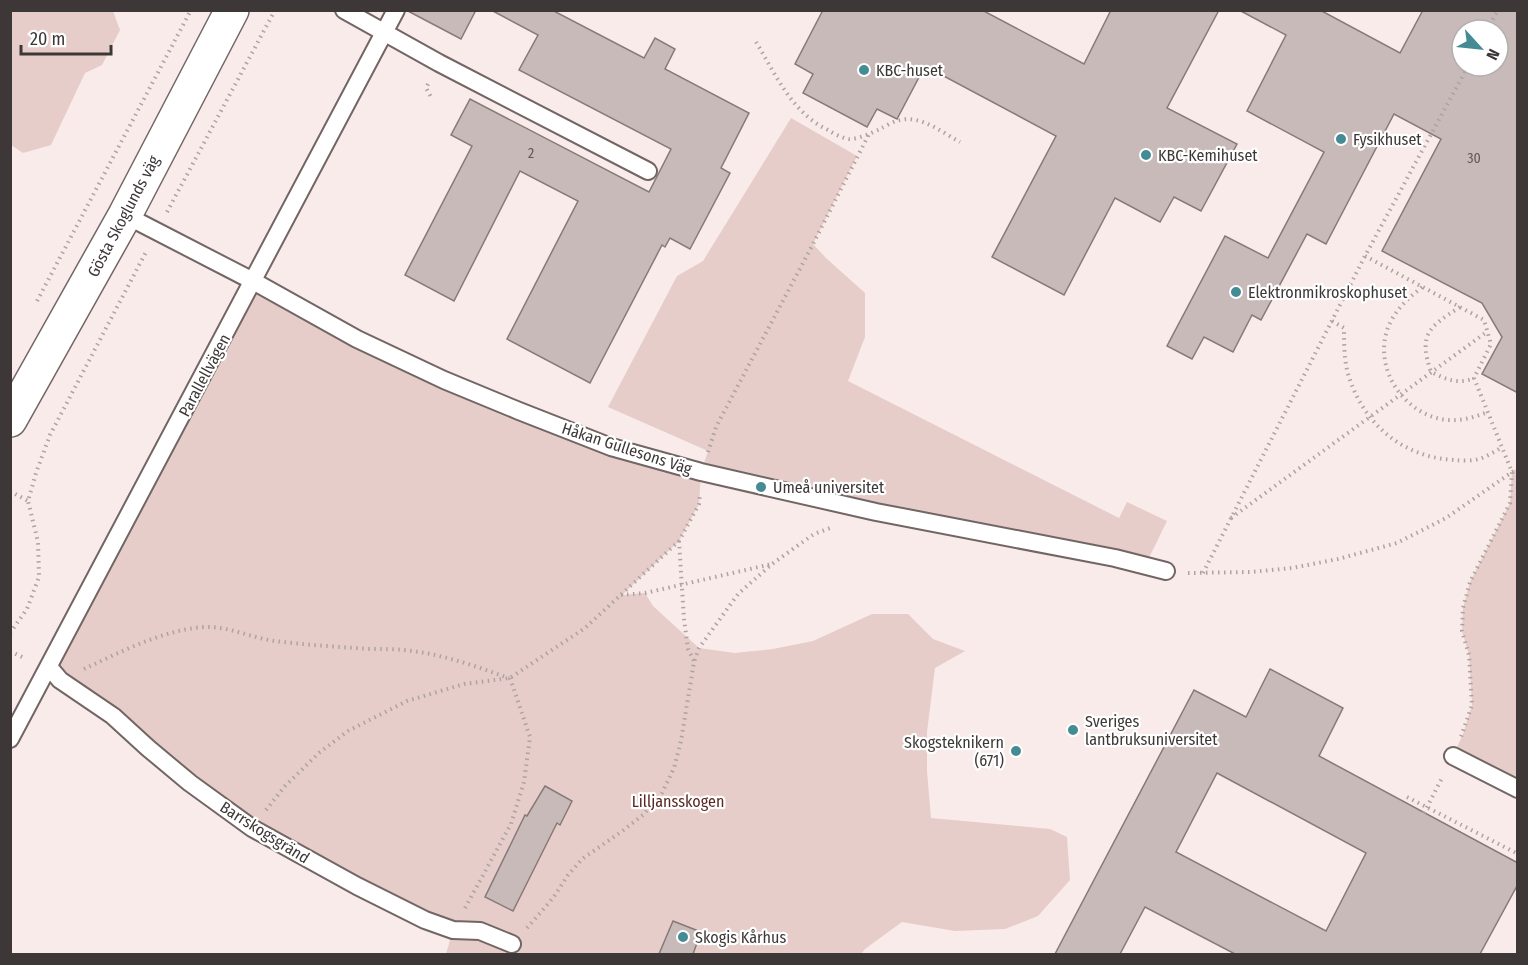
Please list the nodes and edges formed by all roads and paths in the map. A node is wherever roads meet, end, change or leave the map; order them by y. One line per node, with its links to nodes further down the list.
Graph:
1 (191, 10): 18 (path)
2 (232, 10): 12 (street, Gösta Skoglunds väg)
3 (275, 10): 13 (path)
4 (344, 10): 6 (lane)
5 (396, 10): 6 (lane, Parallellvägen)
6 (385, 33): 11 (lane); 15 (lane, Parallellvägen)
7 (756, 42): 9 (path)
8 (1461, 78): 14 (path)
9 (869, 134): 10 (path); 29 (path)
10 (960, 142)
11 (648, 171)
12 (125, 215): 13 (lane, Håkan Gullesons Väg); 26 (street, Gösta Skoglunds väg)
13 (157, 231): 15 (lane, Håkan Gullesons Väg); 32 (path)
14 (1365, 256): 16 (path); 19 (path)
15 (253, 282): 29 (lane, Håkan Gullesons Väg); 43 (lane, Parallellvägen)
16 (1422, 287): 17 (path); 23 (path)
17 (1460, 307): 20 (path); 21 (path)
18 (32, 310)
19 (1332, 321): 25 (path); 34 (path)
20 (1488, 331): 21 (path); 22 (path)
21 (1431, 372): 22 (path); 23 (path)
22 (1474, 378): 24 (path)
23 (1400, 395): 24 (path); 25 (path)
24 (1488, 412): 27 (path)
25 (1370, 416): 27 (path); 34 (path)
26 (10, 420)
27 (1502, 447): 30 (path)
28 (1518, 468): 30 (path)
29 (701, 472): 33 (lane, Håkan Gullesons Väg); 35 (path)
30 (1512, 472): 38 (path); 47 (path)
31 (10, 491): 32 (path)
32 (28, 501): 41 (path)
33 (876, 512): 36 (path); 37 (lane, Håkan Gullesons Väg)
34 (1231, 518): 38 (path)
35 (679, 542): 39 (path); 40 (path)
36 (772, 564): 39 (path); 42 (path)
37 (1166, 572): 38 (path)
38 (1203, 573)
39 (682, 585): 40 (path); 42 (path)
40 (621, 595): 44 (path)
41 (10, 633)
42 (694, 662): 55 (path)
43 (49, 667): 45 (lane, Barrskogsgränd); 46 (lane, Parallellvägen)
44 (510, 678): 45 (path); 52 (path); 54 (path)
45 (60, 680): 52 (lane, Barrskogsgränd)
46 (10, 739)
47 (1453, 756): 48 (lane); 50 (path)
48 (1518, 789)
49 (1407, 797): 50 (path)
50 (1427, 807): 51 (path); 53 (path)
51 (1424, 813)
52 (252, 828): 54 (lane, Barrskogsgränd)
53 (1518, 854)
54 (453, 930): 55 (lane, Barrskogsgränd)
55 (512, 944)

